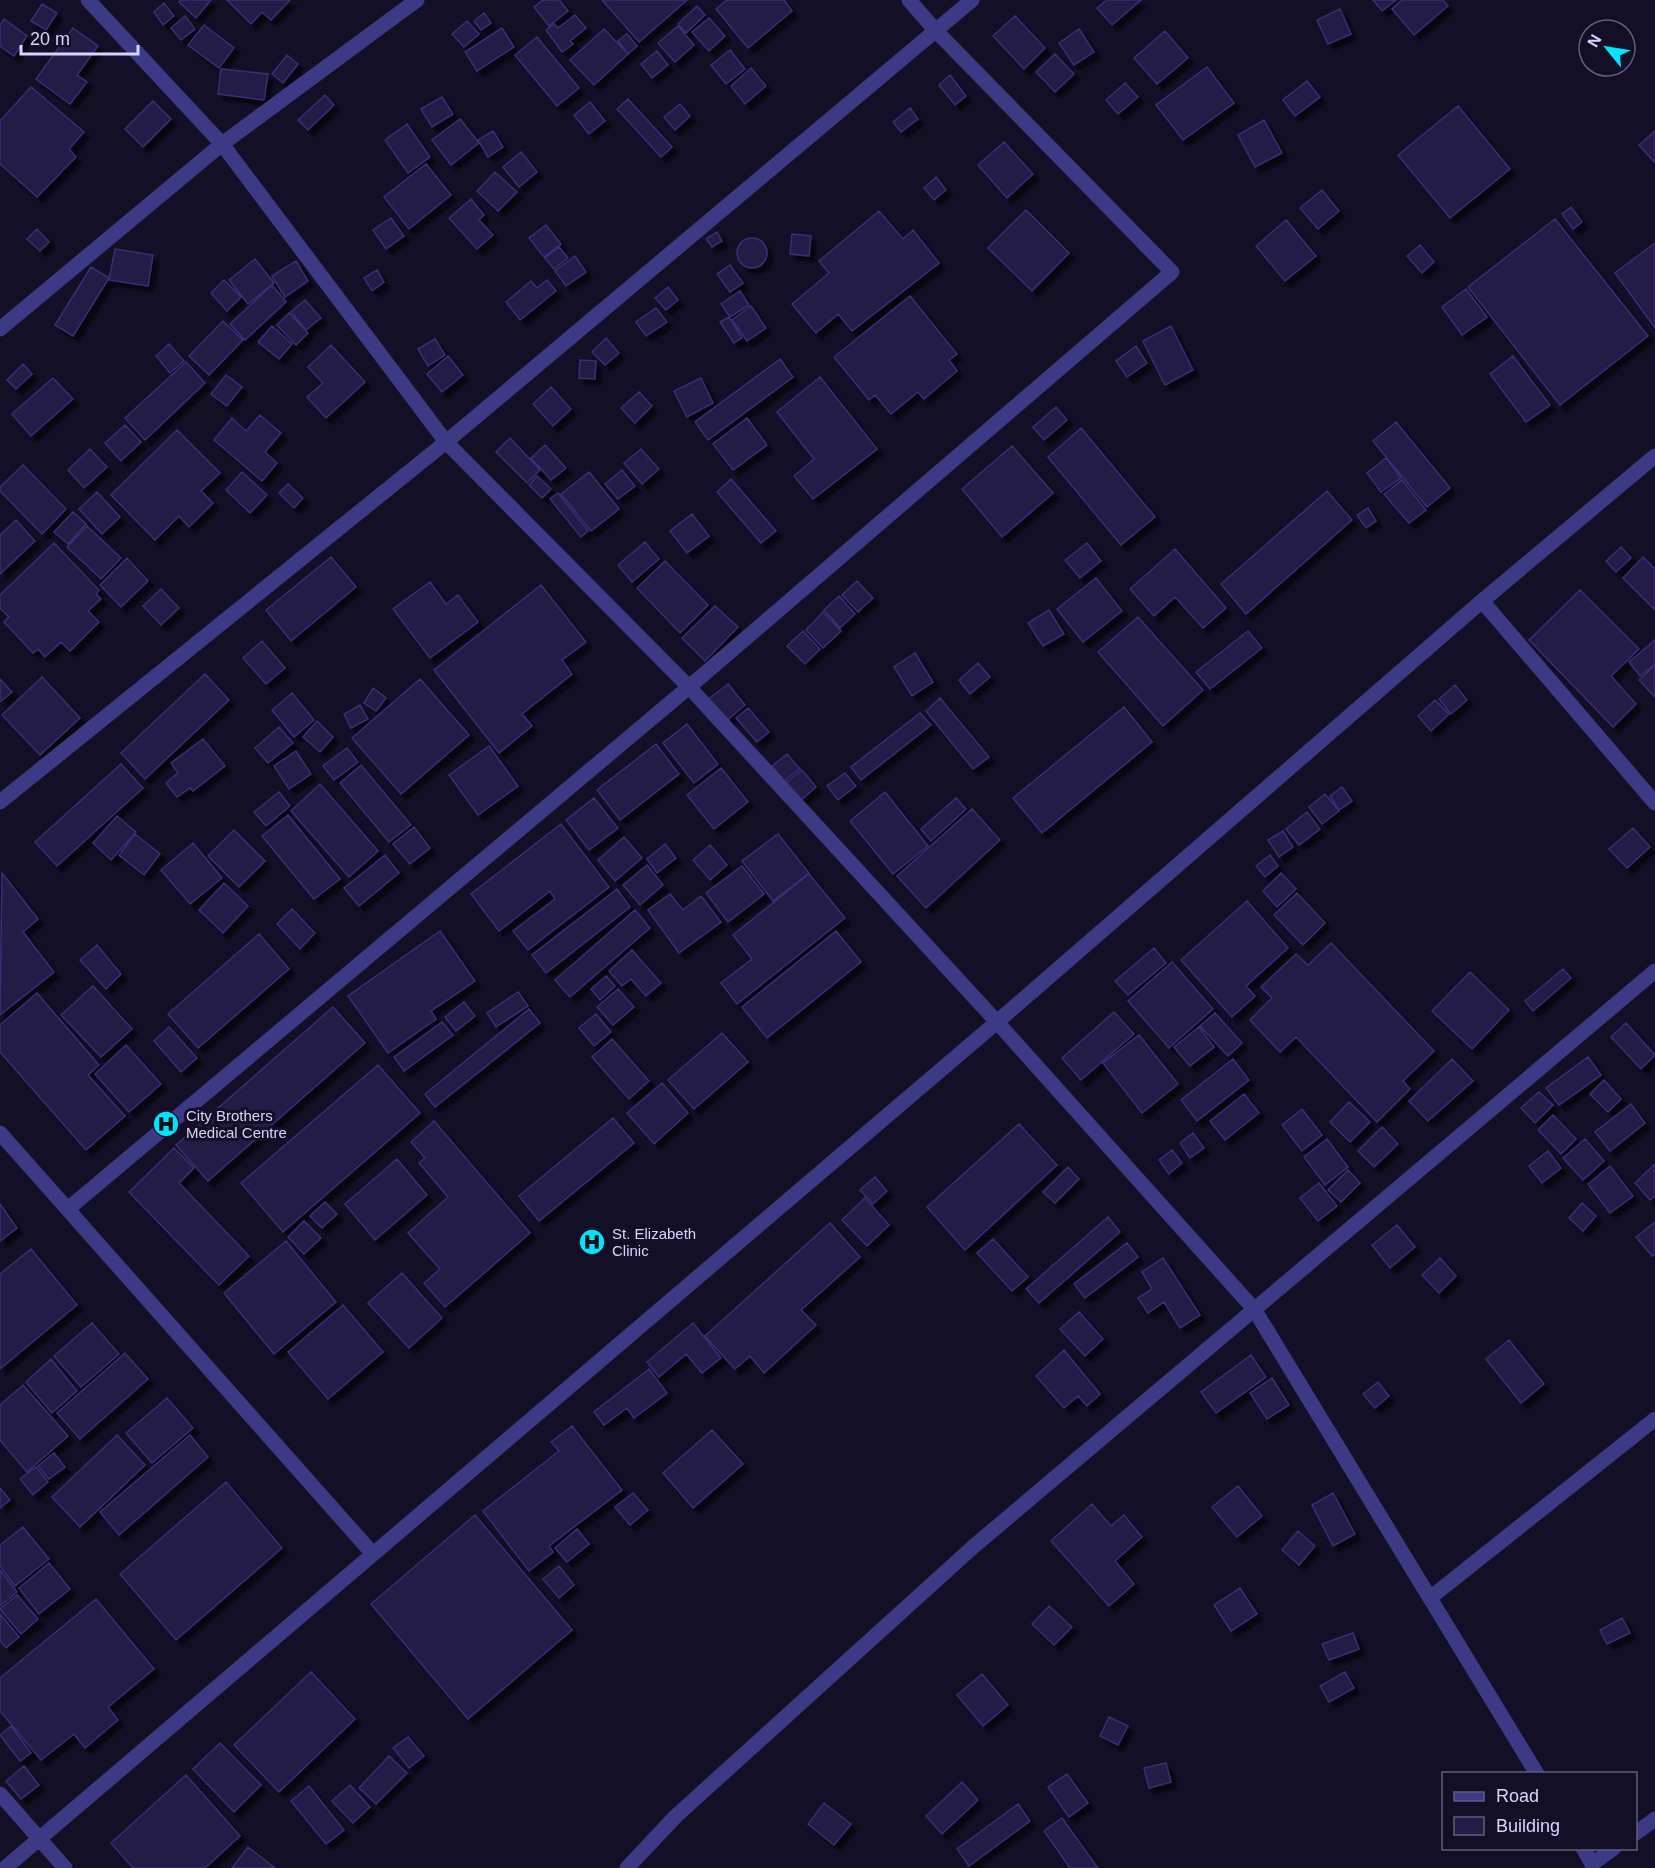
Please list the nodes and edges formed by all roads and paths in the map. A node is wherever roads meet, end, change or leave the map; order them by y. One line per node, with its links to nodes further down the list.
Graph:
1 (88, 0): 6 (street)
2 (417, 0): 6 (street)
3 (909, 0): 5 (street)
4 (972, 0): 5 (street)
5 (936, 31): 8 (street); 11 (street)
6 (222, 144): 7 (street); 8 (street)
7 (0, 329)
8 (446, 442): 11 (street); 12 (street)
9 (1655, 456): 10 (street)
10 (1482, 601): 13 (street); 15 (street)
11 (689, 687): 15 (street); 17 (street)
12 (0, 802)
13 (1655, 803)
14 (1655, 971): 18 (street)
15 (997, 1022): 18 (street); 20 (street)
16 (0, 1133): 17 (street)
17 (69, 1209): 20 (street)
18 (1254, 1309): 21 (street); 31 (street)
19 (1655, 1419): 21 (street)
20 (373, 1554): 26 (street)
21 (1430, 1598): 22 (street)
22 (1536, 1772)
23 (0, 1794): 26 (street)
24 (1655, 1819): 25 (street)
25 (1637, 1832)
26 (40, 1840): 29 (street); 30 (street)
27 (1584, 1850): 28 (street)
28 (1611, 1850)
29 (5, 1868)
30 (65, 1868)
31 (627, 1868)

